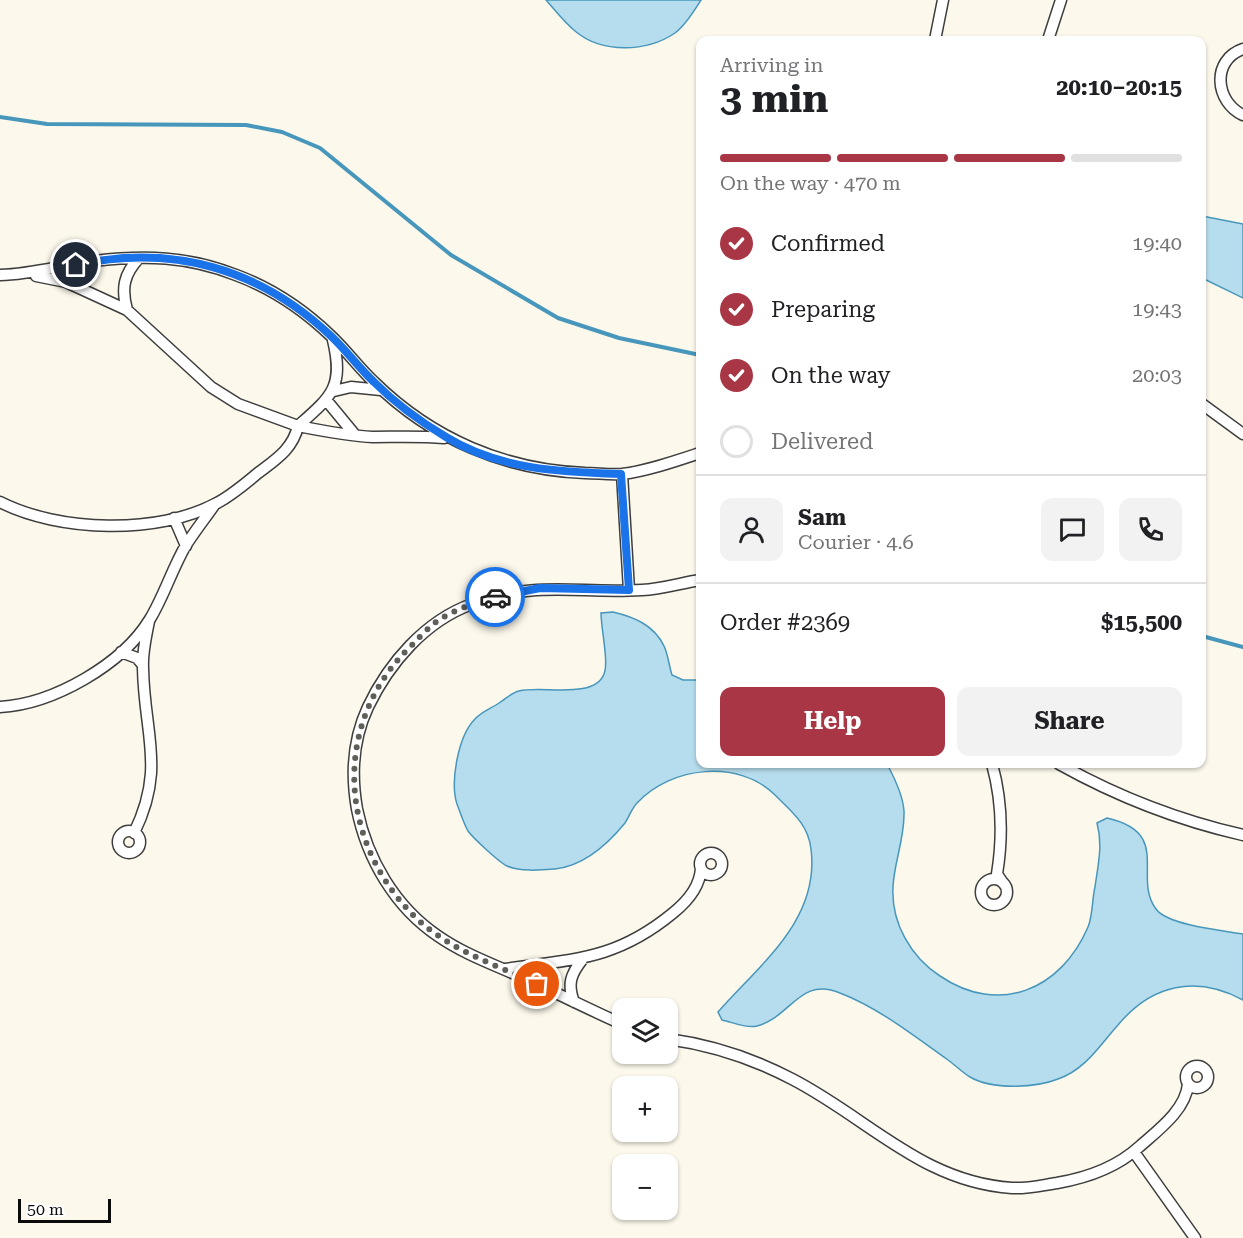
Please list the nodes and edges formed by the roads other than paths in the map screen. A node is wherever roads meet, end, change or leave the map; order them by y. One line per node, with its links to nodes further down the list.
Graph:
1 (943, 0): 3 (street)
2 (1061, 0): 4 (street)
3 (936, 36)
4 (1049, 36)
5 (1243, 49): 6 (street)
6 (1243, 115)
7 (139, 258): 9 (street); 10 (street); 11 (street)
8 (0, 274): 9 (street)
9 (30, 274): 10 (street)
10 (127, 310): 16 (street)
11 (332, 337): 12 (street); 13 (street)
12 (334, 391): 13 (street); 14 (street)
13 (384, 391): 19 (street)
14 (327, 401): 16 (street); 18 (street)
15 (1206, 407): 17 (street)
16 (298, 426): 18 (street); 23 (street)
17 (1243, 434)
18 (355, 435): 19 (street)
19 (448, 439): 21 (street)
20 (696, 454): 21 (street)
21 (621, 474): 27 (street)
22 (0, 502): 24 (street)
23 (216, 503): 24 (street); 25 (street)
24 (174, 518): 25 (street)
25 (186, 546): 28 (street)
26 (696, 581): 27 (street)
27 (629, 590): 41 (street)
28 (149, 620): 29 (street); 30 (street)
29 (121, 652): 30 (street); 31 (street)
30 (143, 665): 34 (street)
31 (0, 707)
32 (993, 768): 38 (street)
33 (1067, 768): 35 (street)
34 (134, 833)
35 (1243, 836)
36 (701, 868): 37 (street); 37 (street); 39 (street)
37 (715, 874): 39 (street)
38 (996, 879)
39 (701, 880): 40 (street)
40 (582, 960): 41 (street); 42 (street)
41 (504, 969): 42 (street)
42 (574, 1002): 43 (street)
43 (612, 1019)
44 (678, 1041): 46 (street)
45 (1191, 1089): 46 (street)
46 (1134, 1152): 47 (street)
47 (1195, 1238)

